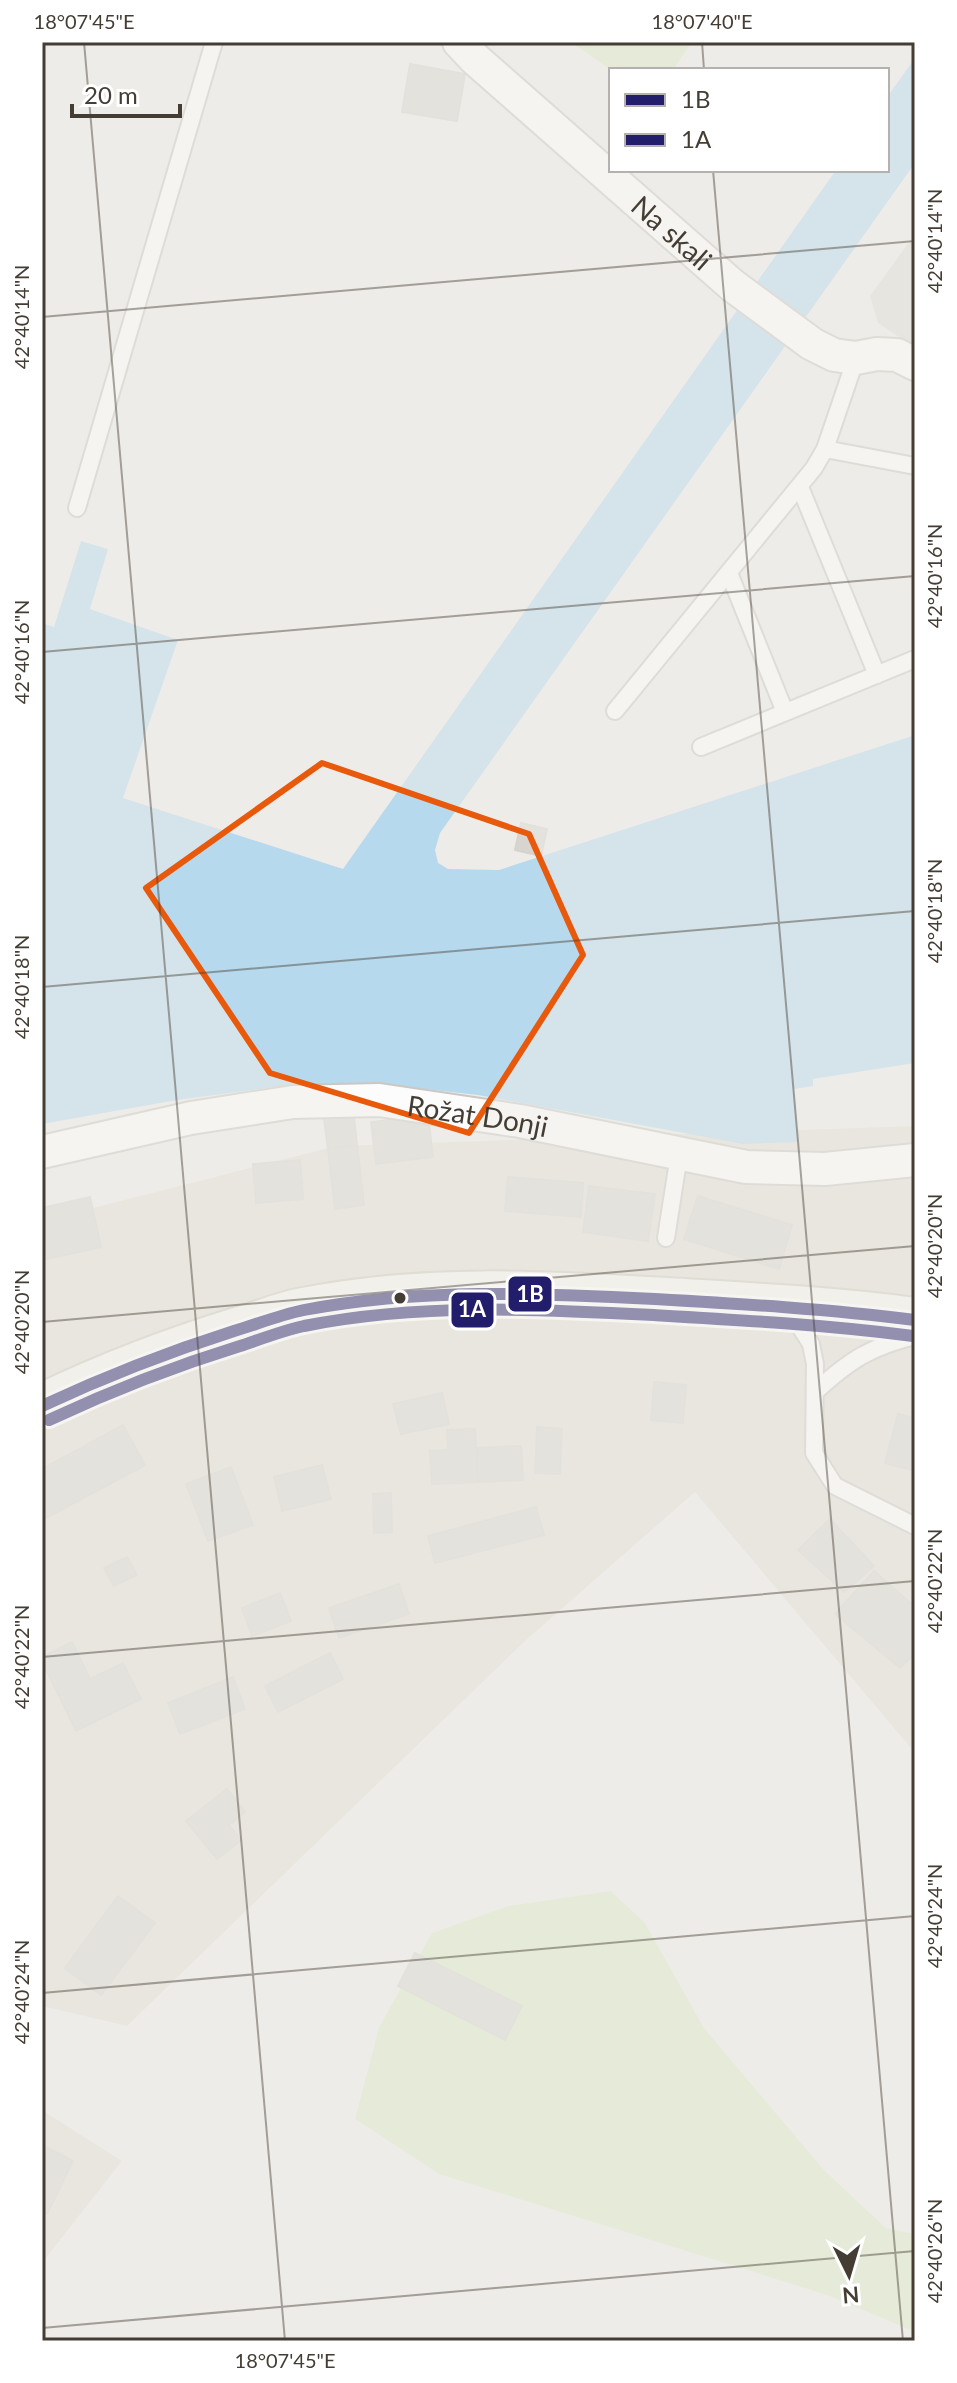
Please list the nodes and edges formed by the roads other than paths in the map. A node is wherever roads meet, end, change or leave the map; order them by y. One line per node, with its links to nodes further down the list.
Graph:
1 (214, 42): 8 (lane)
2 (459, 42): 3 (street, Na skali)
3 (856, 358): 4 (street, Na skali); 5 (lane)
4 (915, 364)
5 (825, 449): 6 (lane); 7 (lane)
6 (915, 466)
7 (800, 487): 9 (lane); 11 (lane)
8 (77, 508)
9 (729, 573): 12 (lane); 13 (lane)
10 (915, 659): 11 (lane)
11 (877, 675): 13 (lane)
12 (615, 711)
13 (785, 712): 14 (lane)
14 (701, 747)
15 (42, 1152): 16 (street, Rožat Donji)
16 (679, 1155): 17 (street, Rožat Donji); 18 (lane)
17 (915, 1160)
18 (666, 1238)
19 (789, 1309): 20 (main road); 22 (lane); 23 (main road)
20 (915, 1320)
21 (915, 1336): 22 (lane)
22 (816, 1391): 24 (lane)
23 (42, 1406)
24 (915, 1526)

